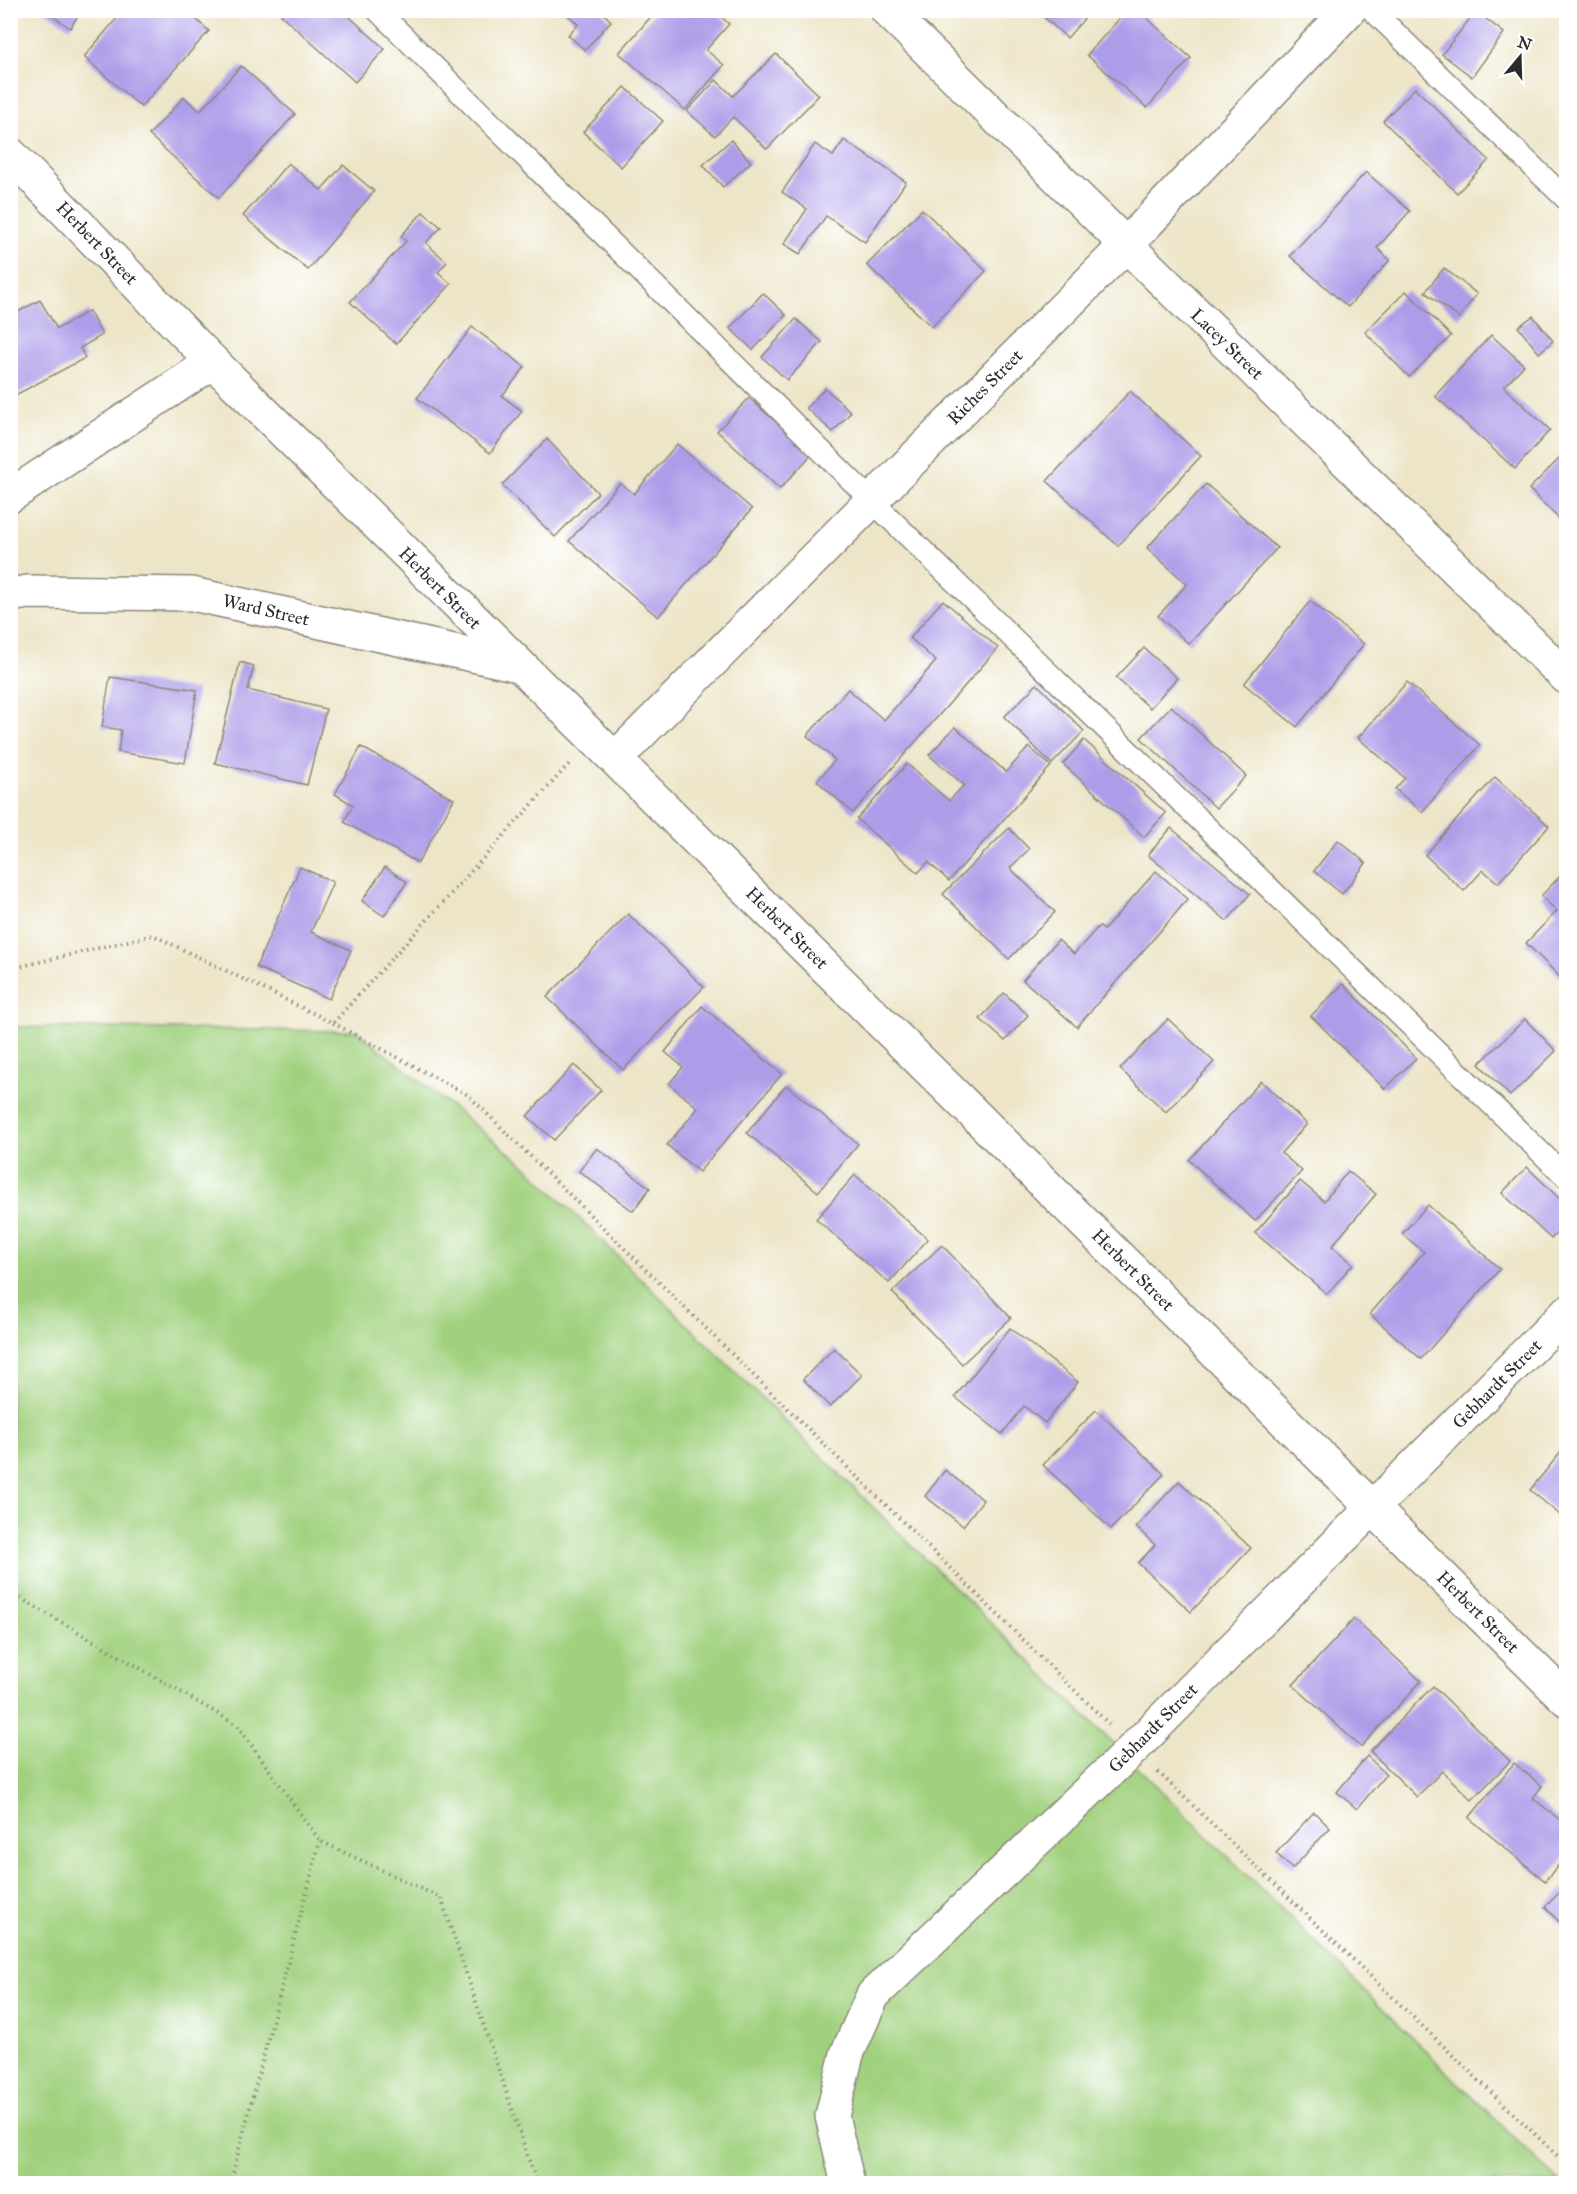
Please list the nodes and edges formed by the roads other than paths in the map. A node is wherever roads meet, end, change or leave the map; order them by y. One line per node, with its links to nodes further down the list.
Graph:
1 (377, 10): 10 (lane)
2 (887, 10): 7 (street, Lacey Street)
3 (1349, 10): 7 (street, Riches Street)
4 (1372, 10): 6 (lane)
5 (10, 154): 8 (street, Herbert Street)
6 (1566, 199)
7 (1126, 245): 10 (street, Riches Street); 13 (street, Lacey Street)
8 (213, 362): 9 (street); 12 (street, Herbert Street)
9 (10, 496)
10 (872, 501): 14 (street, Riches Street); 15 (lane)
11 (10, 595): 12 (street, Ward Street)
12 (518, 665): 14 (street, Herbert Street)
13 (1566, 677)
14 (605, 747): 17 (street, Herbert Street)
15 (1566, 1177)
16 (1566, 1313): 17 (street, Gebhardt Street)
17 (1373, 1509): 18 (street, Herbert Street); 19 (street, Gebhardt Street)
18 (1566, 1699)
19 (848, 2184)

